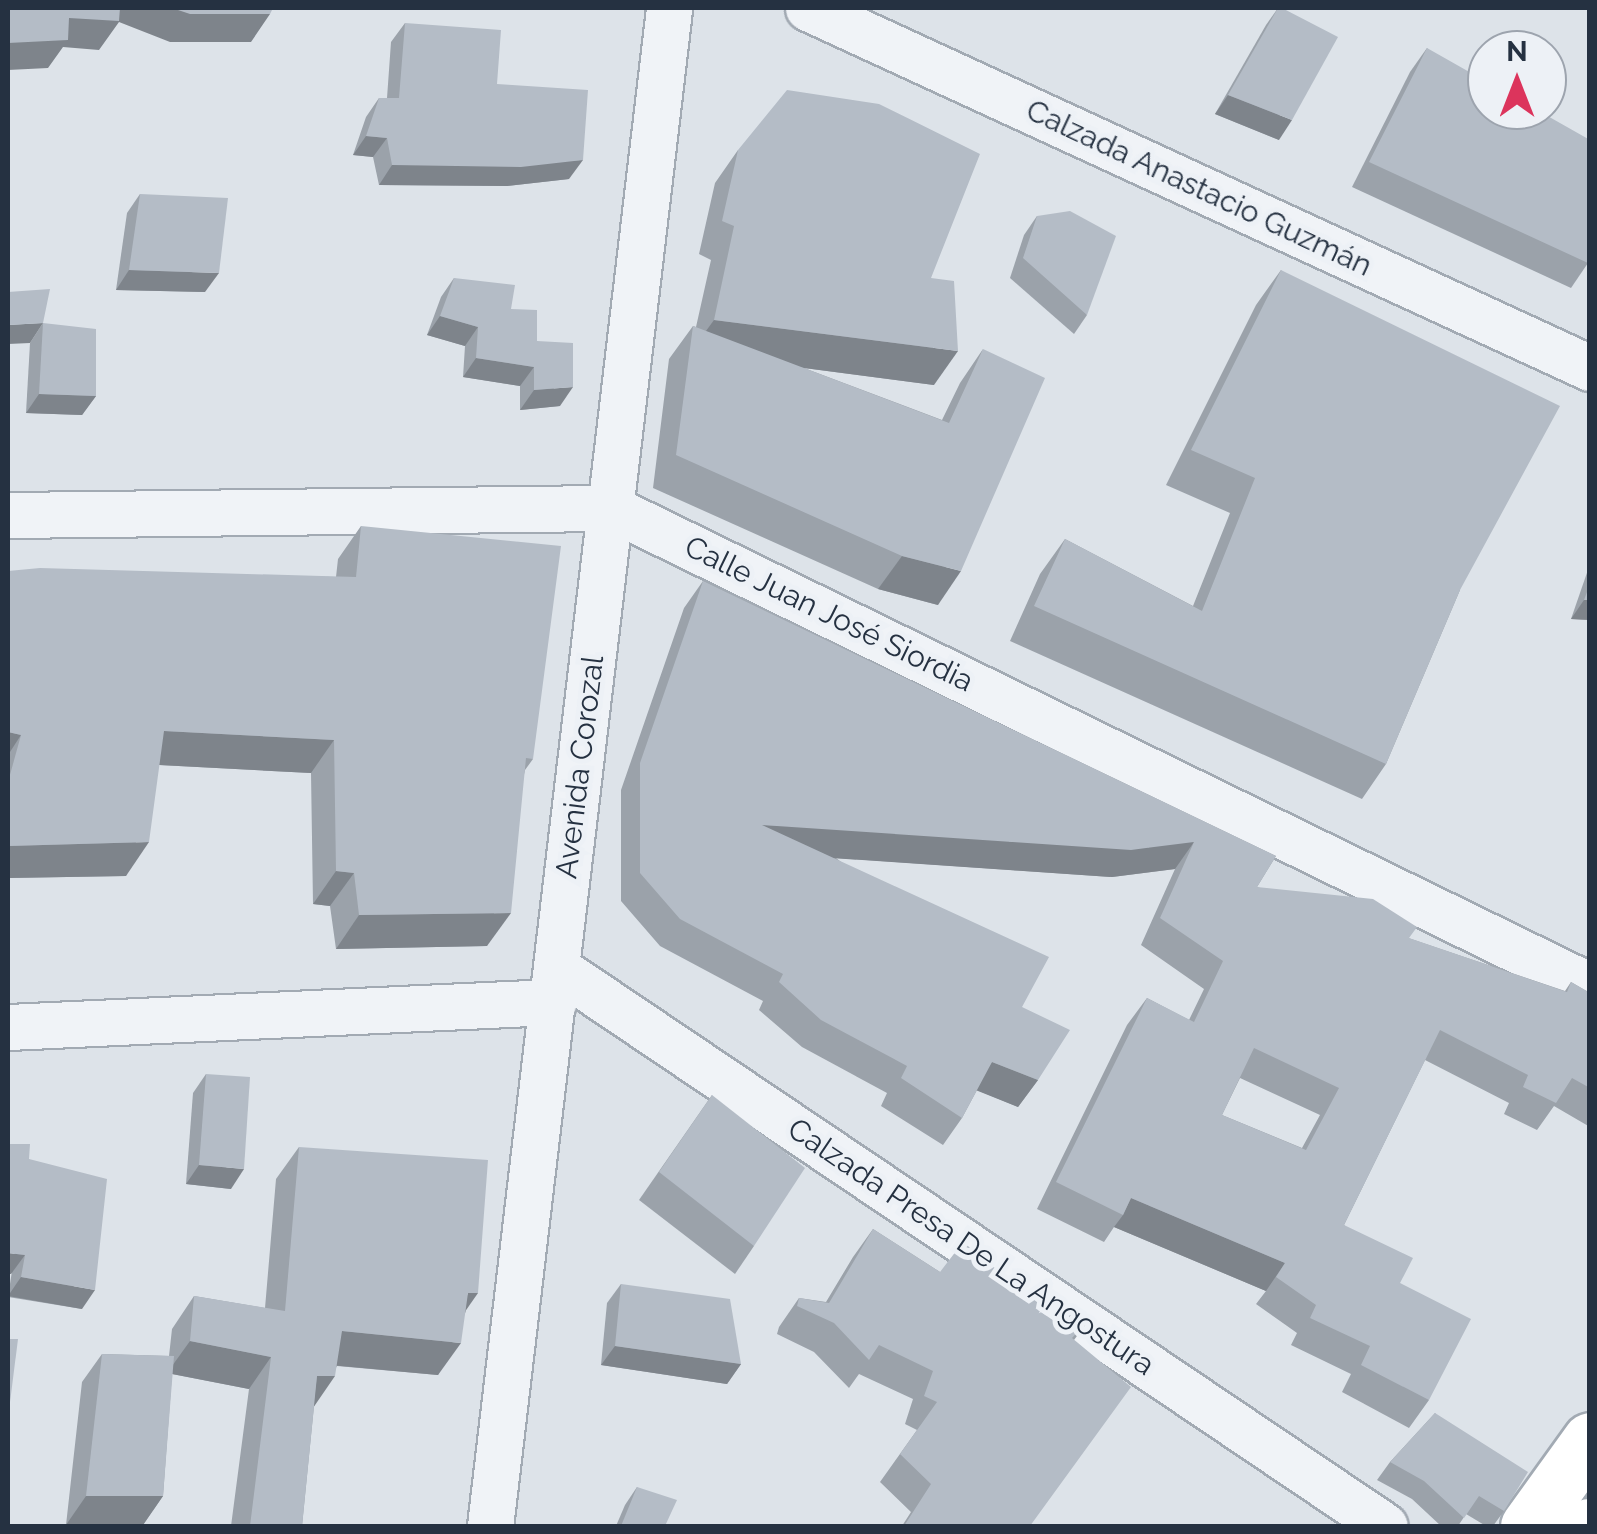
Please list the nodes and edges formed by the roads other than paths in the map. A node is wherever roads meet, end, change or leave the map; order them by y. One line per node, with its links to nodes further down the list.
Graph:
1 (669, 8): 4 (street, Avenida Corozal)
2 (808, 8): 3 (street, Calzada Anastacio Guzmán)
3 (1590, 368)
4 (611, 508): 5 (street, Calle Juan José Siordia); 6 (street, Avenida Corozal); 7 (street, Calle Juan José Siordia)
5 (8, 515)
6 (555, 985): 8 (street); 10 (street, Avenida Corozal); 11 (street, Calzada Presa De La Angostura)
7 (1590, 986)
8 (8, 1027)
9 (1590, 1440): 12 (main road)
10 (490, 1526)
11 (1385, 1526)
12 (1528, 1526)

